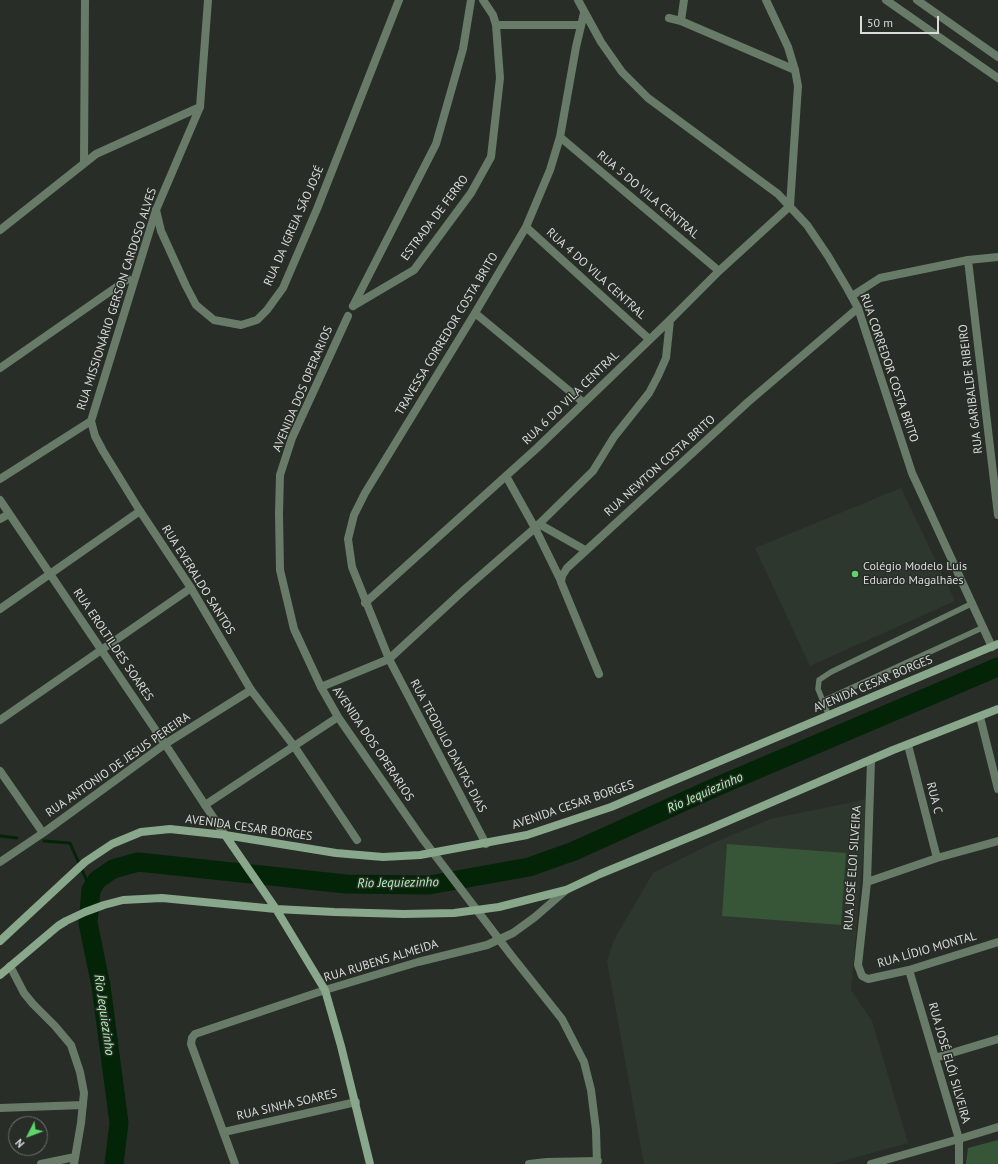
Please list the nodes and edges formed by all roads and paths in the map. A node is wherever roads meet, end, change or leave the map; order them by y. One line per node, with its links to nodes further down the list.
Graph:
1 (85, 0): 21 (street)
2 (208, 0): 19 (street, RUA MISSIONÁRIO GERSON CARDOSO ALVES)
3 (399, 0): 23 (street, RUA DA IGREJA SÃO JOSÉ)
4 (471, 0): 14 (street, ESTRADA DE FERRO)
5 (483, 0): 14 (street, ESTRADA DE FERRO)
6 (578, 0): 11 (street, RUA CORREDOR COSTA BRITO)
7 (684, 0): 13 (street)
8 (766, 0): 17 (street)
9 (886, 0): 18 (street)
10 (917, 0): 16 (street)
11 (584, 13): 15 (street, TRAVESSA CORREDOR COSTA BRITO); 22 (street, RUA CORREDOR COSTA BRITO)
12 (669, 18): 13 (street)
13 (682, 21): 17 (street)
14 (496, 25): 15 (street)
15 (581, 25): 20 (street, TRAVESSA CORREDOR COSTA BRITO)
16 (998, 57)
17 (795, 70): 22 (street)
18 (998, 78)
19 (200, 107): 21 (street); 23 (street, RUA MISSIONÁRIO GERSON CARDOSO ALVES)
20 (560, 137): 24 (street, TRAVESSA CORREDOR COSTA BRITO); 28 (street, RUA 5 DO VILA CENTRAL)
21 (84, 163): 25 (street)
22 (790, 206): 28 (street, RUA 6 DO VILA CENTRAL); 30 (street, RUA CORREDOR COSTA BRITO)
23 (156, 210): 38 (street, RUA MISSIONÁRIO GERSON CARDOSO ALVES)
24 (526, 227): 32 (street, TRAVESSA CORREDOR COSTA BRITO); 35 (street, RUA 4 DO VILA CENTRAL)
25 (0, 230)
26 (998, 257): 27 (street)
27 (968, 260): 30 (street); 44 (street, RUA GARIBALDE RIBEIRO)
28 (719, 272): 34 (street, RUA 6 DO VILA CENTRAL)
29 (128, 279): 36 (street)
30 (852, 296): 31 (street, RUA CORREDOR COSTA BRITO)
31 (858, 308): 47 (street, RUA NEWTON COSTA BRITO); 52 (street, RUA CORREDOR COSTA BRITO)
32 (475, 314): 37 (street); 51 (street, TRAVESSA CORREDOR COSTA BRITO)
33 (348, 316): 59 (street, AVENIDA DOS OPERARIOS)
34 (670, 320): 35 (street, RUA 6 DO VILA CENTRAL); 46 (street)
35 (650, 339): 37 (street, RUA 6 DO VILA CENTRAL)
36 (0, 368)
37 (584, 403): 39 (street, RUA 6 DO VILA CENTRAL)
38 (91, 421): 40 (street); 42 (street, RUA EVERALDO SANTOS)
39 (506, 476): 46 (street); 51 (street, RUA 6 DO VILA CENTRAL)
40 (0, 479)
41 (0, 500): 43 (street, RUA EROLTILDES SOARES)
42 (140, 511): 48 (street); 50 (street, RUA EVERALDO SANTOS)
43 (9, 514): 45 (street); 48 (street, RUA EROLTILDES SOARES)
44 (998, 515)
45 (0, 519)
46 (537, 526): 47 (street); 49 (street); 57 (street)
47 (585, 550): 49 (street, RUA NEWTON COSTA BRITO)
48 (51, 574): 53 (street); 56 (street, RUA EROLTILDES SOARES)
49 (562, 582): 58 (street)
50 (191, 588): 56 (street); 60 (street, RUA EVERALDO SANTOS)
51 (366, 603): 57 (street, TRAVESSA CORREDOR COSTA BRITO)
52 (973, 604): 54 (street, RUA CORREDOR COSTA BRITO); 61 (lane)
53 (0, 609)
54 (984, 627): 55 (street, RUA CORREDOR COSTA BRITO); 61 (lane)
55 (995, 645): 63 (main road, AVENIDA CESAR BORGES)
56 (102, 649): 66 (street); 67 (street, RUA EROLTILDES SOARES)
57 (389, 659): 59 (street); 78 (street, RUA TEODULO DANTAS DIAS)
58 (599, 674)
59 (321, 687): 64 (street, AVENIDA DOS OPERARIOS)
60 (252, 690): 67 (street, RUA ANTONIO DE JESUS PEREIRA); 69 (street, RUA EVERALDO SANTOS)
61 (823, 701): 63 (lane)
62 (998, 709): 65 (main road)
63 (829, 716): 78 (main road, AVENIDA CESAR BORGES)
64 (338, 717): 69 (street); 100 (street, AVENIDA DOS OPERARIOS)
65 (980, 717): 68 (main road); 72 (street)
66 (0, 720)
67 (165, 744): 73 (street, RUA EROLTILDES SOARES); 74 (street, RUA ANTONIO DE JESUS PEREIRA)
68 (908, 745): 70 (main road); 79 (street, RUA C)
69 (294, 746): 73 (street); 76 (street, RUA EVERALDO SANTOS)
70 (871, 760): 81 (street, RUA JOSÉ ELOI SILVEIRA); 82 (main road)
71 (0, 771): 74 (street)
72 (998, 789)
73 (205, 805): 75 (street, RUA EROLTILDES SOARES)
74 (43, 833): 80 (street, RUA ANTONIO DE JESUS PEREIRA)
75 (225, 835): 78 (main road, AVENIDA CESAR BORGES); 83 (main road); 84 (main road, AVENIDA CESAR BORGES)
76 (357, 840)
77 (998, 842): 79 (street)
78 (486, 844)
79 (937, 858): 81 (street)
80 (0, 862)
81 (867, 882): 89 (street, RUA JOSÉ ELOI SILVEIRA)
82 (566, 890): 83 (main road); 90 (street, RUA RUBENS ALMEIDA)
83 (276, 910): 86 (main road); 90 (main road)
84 (0, 941)
85 (998, 942): 87 (street, RUA LÍDIO MONTAL)
86 (10, 966): 88 (main road); 94 (street)
87 (909, 970): 89 (street, RUA LÍDIO MONTAL); 92 (street, RUA JOSÉ ELÓI SILVEIRA)
88 (0, 975)
89 (862, 976)
90 (325, 990): 93 (main road); 97 (street, RUA RUBENS ALMEIDA)
91 (998, 1039): 92 (street)
92 (935, 1058): 98 (street, RUA JOSÉ ELÓI SILVEIRA)
93 (356, 1102): 97 (street, RUA SINHA SOARES); 103 (main road)
94 (83, 1105): 95 (street); 99 (street)
95 (0, 1108)
96 (998, 1127): 98 (street)
97 (224, 1132): 102 (street)
98 (959, 1140): 105 (street); 106 (street, RUA JOSÉ ELÓI SILVEIRA)
99 (75, 1161): 101 (street)
100 (598, 1163): 104 (street)
101 (41, 1164)
102 (235, 1164)
103 (370, 1164)
104 (530, 1164)
105 (871, 1164)
106 (959, 1164)

